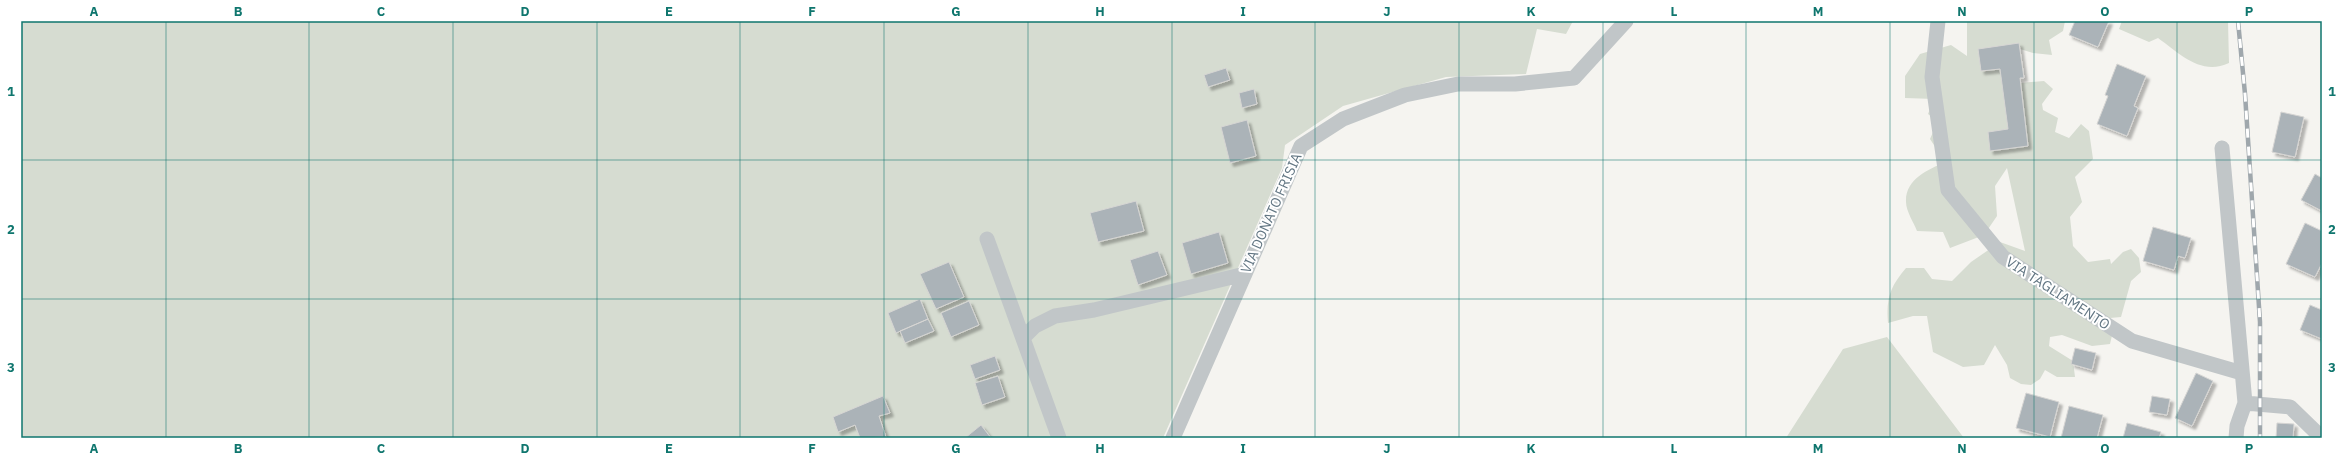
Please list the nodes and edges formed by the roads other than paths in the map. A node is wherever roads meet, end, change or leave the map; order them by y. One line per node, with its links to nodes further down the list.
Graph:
1 (1626, 21): 5 (street, VIA DONATO FRISIA)
2 (1938, 21): 7 (street, VIA TAGLIAMENTO)
3 (2222, 148): 7 (street)
4 (987, 240): 6 (street)
5 (1245, 274): 6 (street); 10 (street, VIA DONATO FRISIA)
6 (1023, 338): 9 (street)
7 (2242, 373): 8 (street)
8 (2245, 403): 11 (street); 12 (street)
9 (1059, 438)
10 (1173, 438)
11 (2236, 438)
12 (2322, 438)

